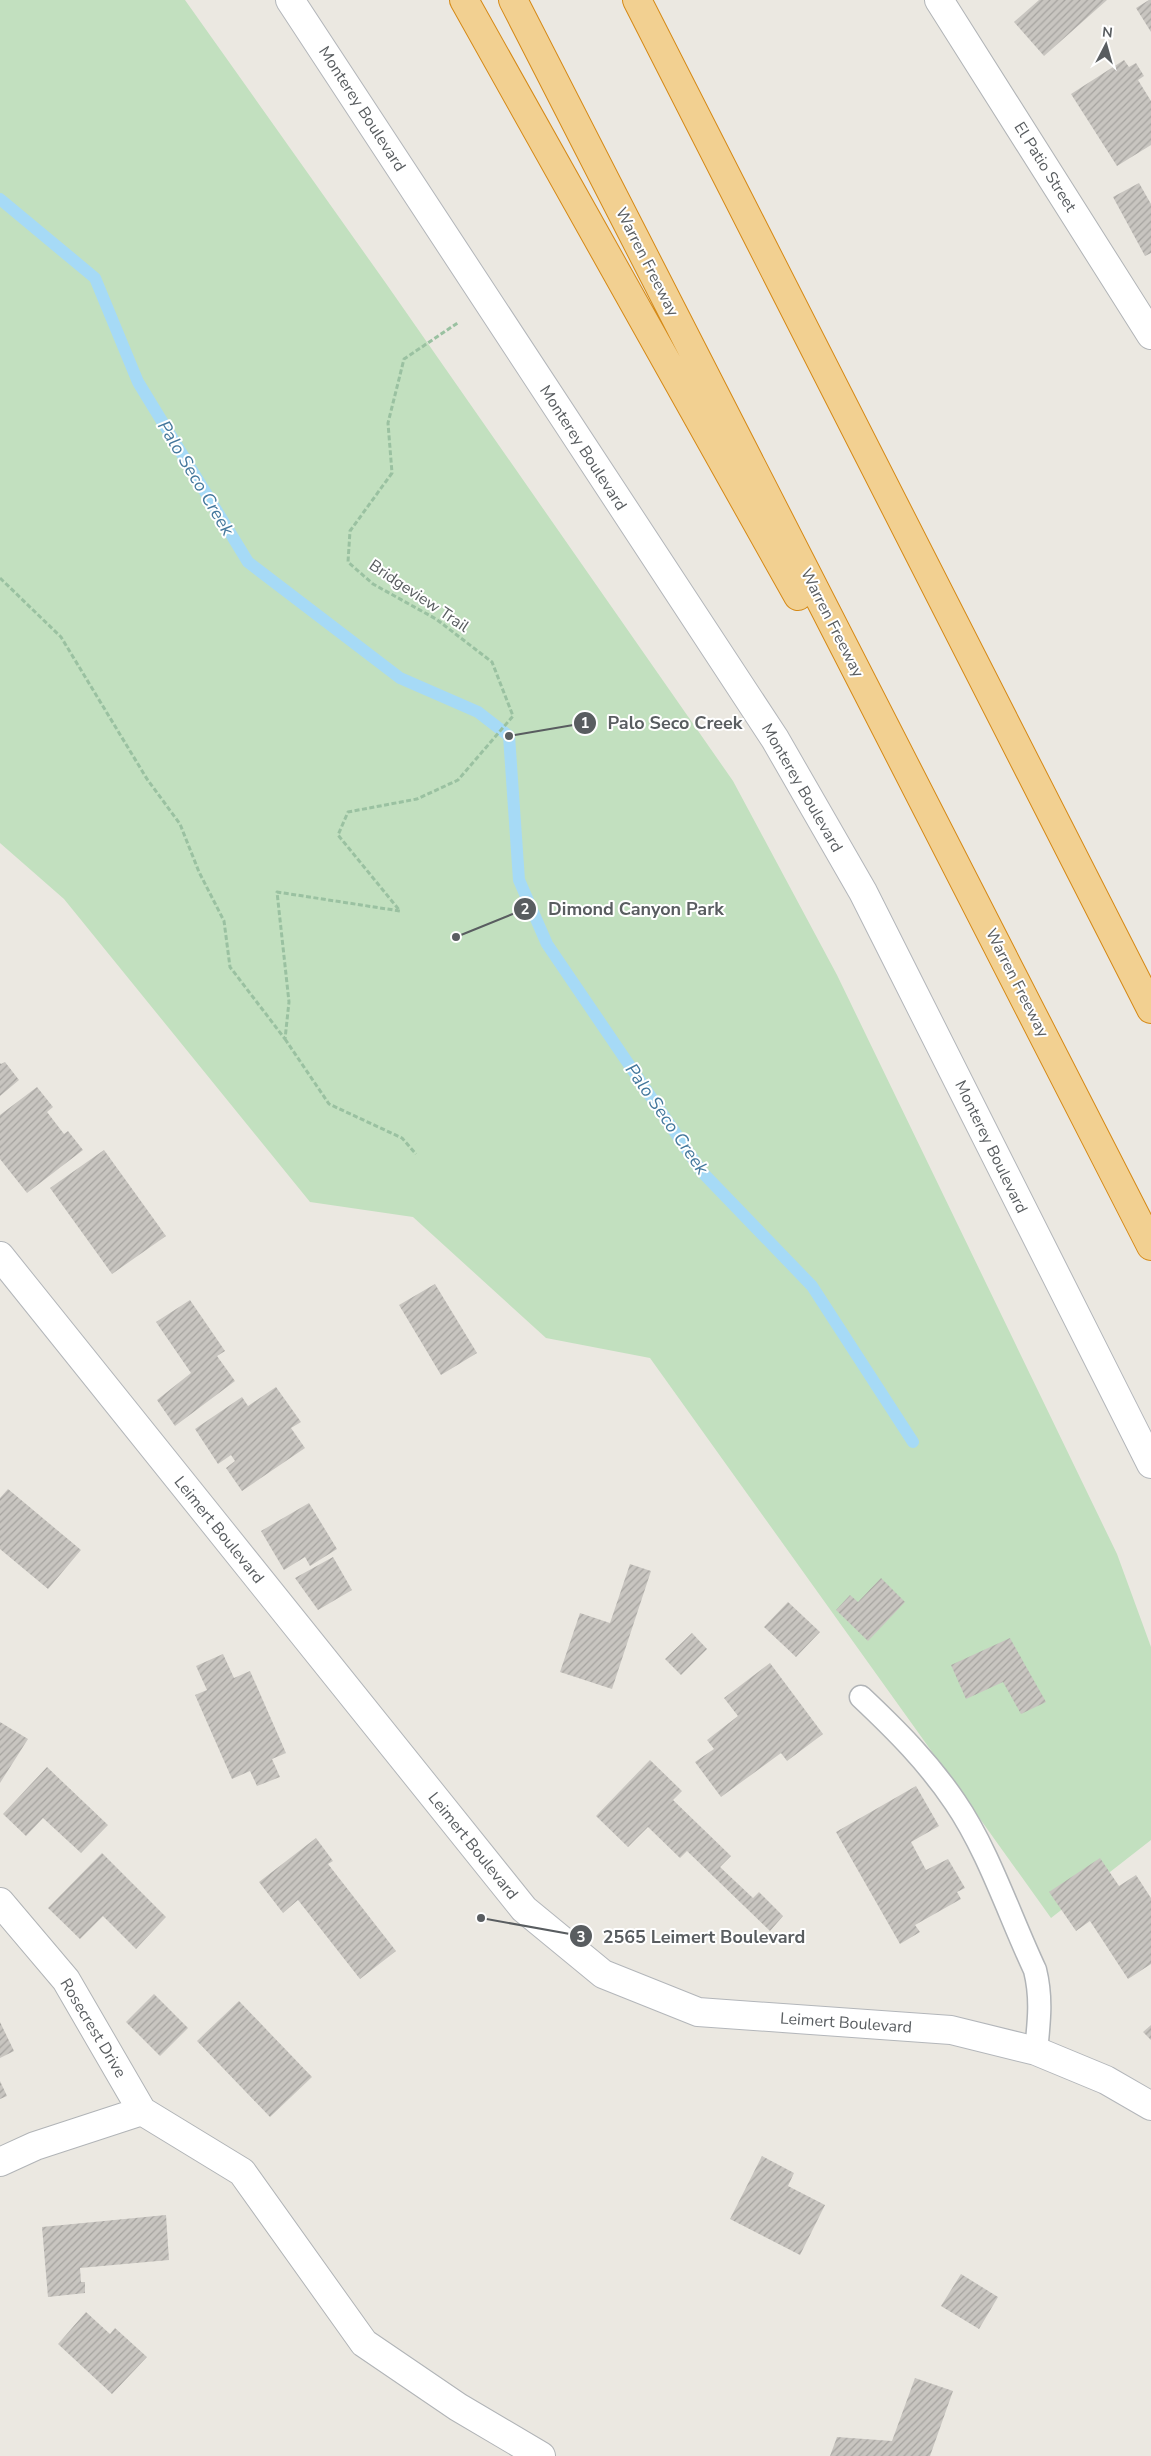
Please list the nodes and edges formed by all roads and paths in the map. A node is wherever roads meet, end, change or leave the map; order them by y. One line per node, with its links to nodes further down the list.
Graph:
1 (290, 0): 6 (street, Monterey Boulevard)
2 (464, 0): 10 (highway)
3 (513, 0): 10 (highway, Warren Freeway)
4 (637, 0): 9 (highway)
5 (939, 0): 7 (street, El Patio Street)
6 (487, 302): 11 (path, Bridgeview Trail); 15 (street, Monterey Boulevard)
7 (1151, 335)
8 (0, 578): 11 (path)
9 (1151, 1009)
10 (1033, 1015): 13 (highway, Warren Freeway)
11 (285, 1039): 12 (path)
12 (416, 1154)
13 (1151, 1246)
14 (0, 1256): 18 (street, Leimert Boulevard)
15 (1151, 1464)
16 (861, 1697): 18 (lane)
17 (0, 1902): 20 (street, Rosecrest Drive)
18 (1036, 2051): 19 (street, Leimert Boulevard)
19 (1151, 2106)
20 (142, 2111): 21 (street); 22 (street)
21 (0, 2162)
22 (541, 2456)

